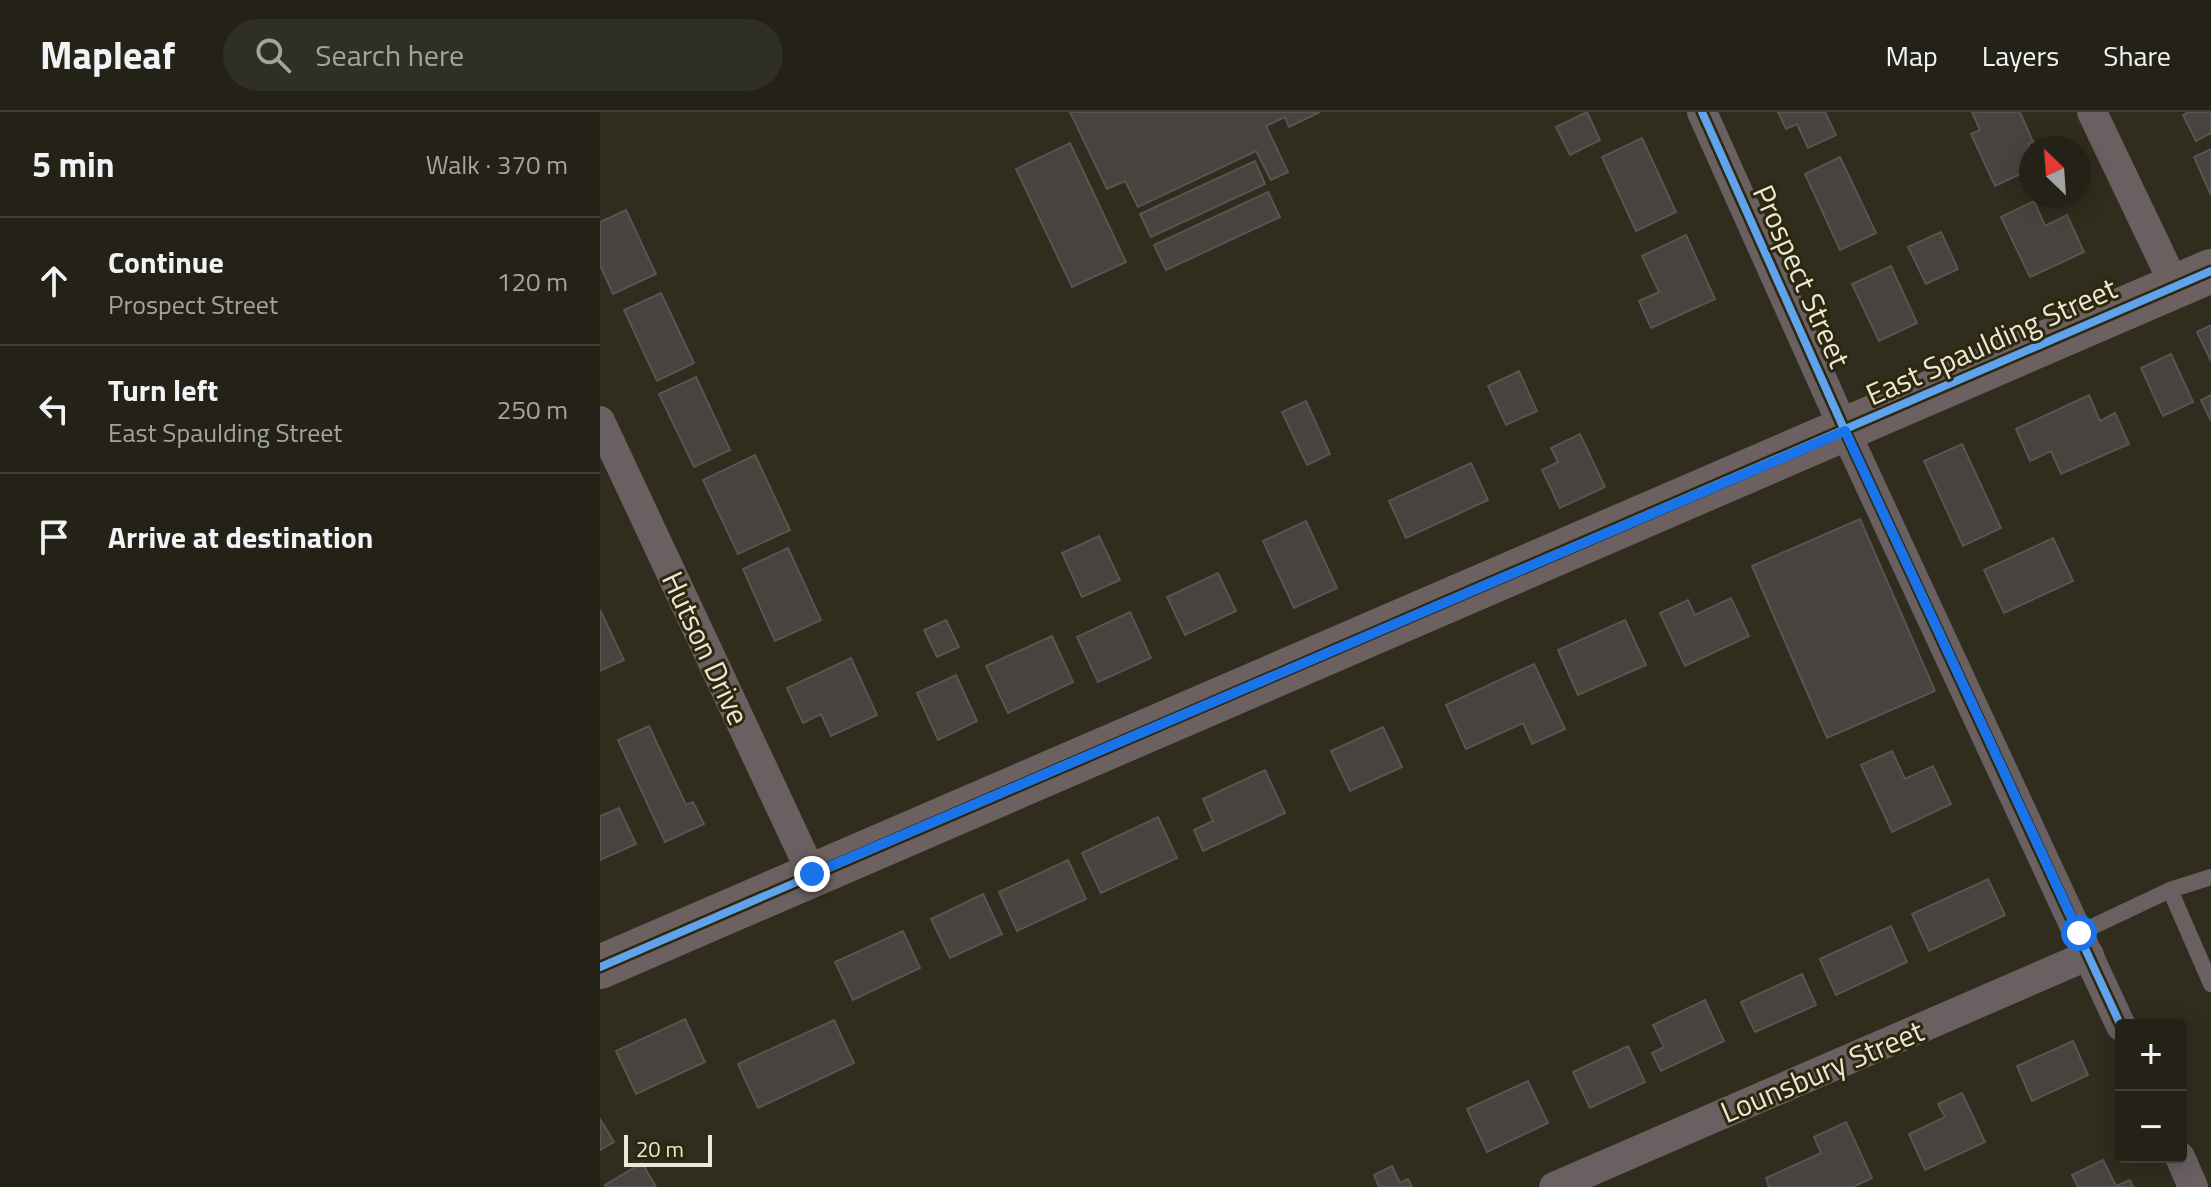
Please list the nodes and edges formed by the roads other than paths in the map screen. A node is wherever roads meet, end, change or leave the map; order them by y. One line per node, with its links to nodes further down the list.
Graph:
1 (1702, 112): 5 (street, Prospect Street)
2 (2092, 112): 3 (street)
3 (2193, 279): 5 (street, East Spaulding Street)
4 (600, 421): 6 (street, Hutson Drive)
5 (1845, 431): 6 (street, East Spaulding Street); 9 (street, Prospect Street)
6 (812, 874): 10 (street, East Spaulding Street)
7 (2211, 877): 8 (lane)
8 (2170, 890): 9 (lane); 11 (lane)
9 (2084, 944): 12 (street, Prospect Street); 14 (street, Lounsbury Street)
10 (600, 967)
11 (2211, 984)
12 (2118, 1019)
13 (2183, 1163): 15 (street)
14 (1554, 1187)
15 (2193, 1187)

